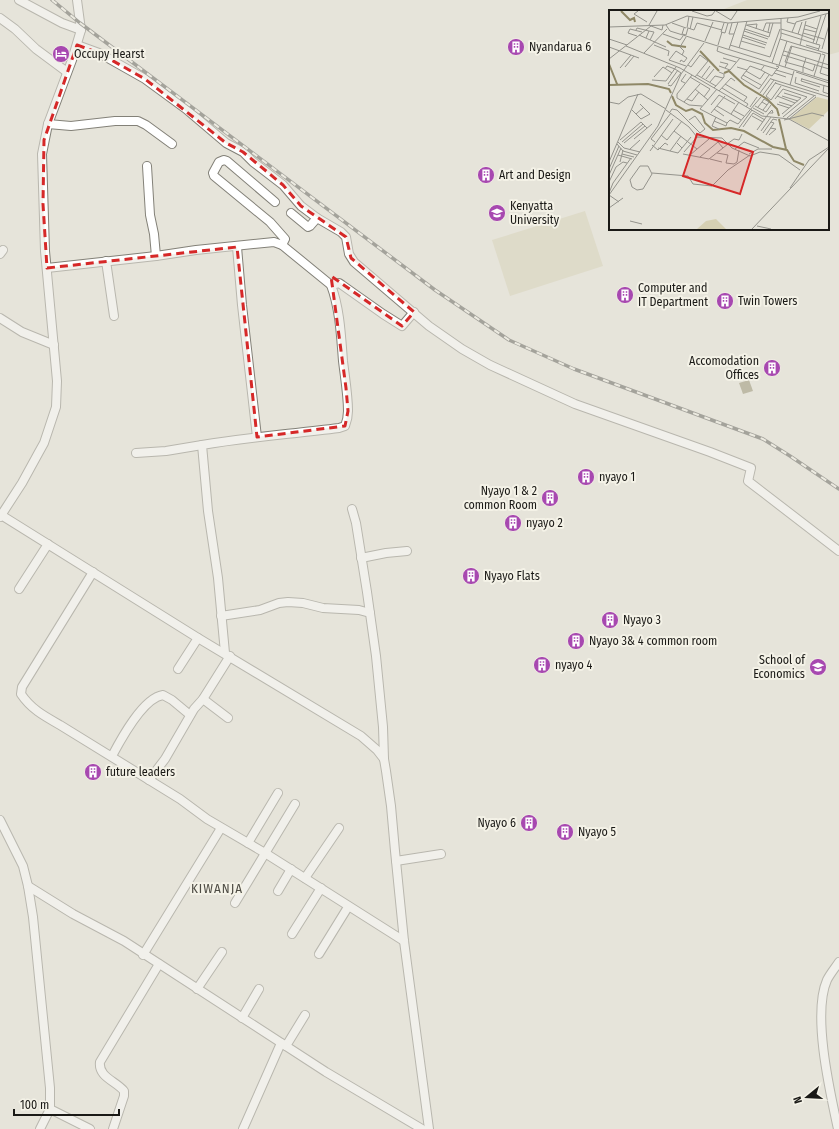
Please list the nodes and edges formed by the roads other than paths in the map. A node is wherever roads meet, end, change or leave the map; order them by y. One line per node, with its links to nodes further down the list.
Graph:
1 (19, 0): 4 (street)
2 (77, 0): 4 (street)
3 (0, 18): 6 (street)
4 (81, 30): 5 (street)
5 (77, 45): 6 (street); 12 (street)
6 (67, 72): 7 (street)
7 (48, 124): 8 (street); 17 (street)
8 (172, 144)
9 (147, 166): 15 (street)
10 (275, 202): 13 (street)
11 (291, 213): 12 (street)
12 (317, 218): 19 (street)
13 (282, 245): 14 (street); 18 (street)
14 (237, 246): 15 (street); 23 (street)
15 (156, 256): 16 (street)
16 (106, 261): 17 (street); 20 (street)
17 (47, 268): 22 (street)
18 (331, 285): 19 (street); 23 (street)
19 (414, 312): 30 (street)
20 (114, 316)
21 (0, 318): 22 (street)
22 (54, 345): 27 (street)
23 (256, 437): 24 (street)
24 (202, 445): 25 (street); 35 (street)
25 (136, 453)
26 (352, 509): 31 (street)
27 (1, 516): 28 (street)
28 (48, 544): 32 (street); 33 (street)
29 (407, 551): 31 (street)
30 (839, 551)
31 (361, 558): 34 (street)
32 (93, 572): 36 (street); 42 (street)
33 (19, 589)
34 (370, 613): 35 (street); 43 (street)
35 (221, 616): 37 (street)
36 (198, 638): 37 (street); 38 (street)
37 (228, 655): 39 (street); 43 (street)
38 (178, 669)
39 (203, 699): 40 (street); 41 (street)
40 (190, 715): 42 (street); 44 (street)
41 (228, 718)
42 (112, 756): 44 (street)
43 (384, 760): 53 (street)
44 (149, 780): 48 (street)
45 (278, 793): 50 (street)
46 (295, 804): 51 (street)
47 (0, 820): 56 (street)
48 (221, 828): 50 (street); 65 (street)
49 (339, 828): 55 (street)
50 (248, 843): 51 (street)
51 (265, 853): 54 (street); 59 (street)
52 (441, 854): 53 (street)
53 (396, 861): 62 (street)
54 (291, 869): 55 (street); 58 (street)
55 (305, 878): 57 (street)
56 (28, 886): 65 (street); 73 (street)
57 (321, 888): 60 (street); 61 (street)
58 (278, 891)
59 (235, 903)
60 (348, 907): 62 (street); 64 (street)
61 (292, 934)
62 (404, 941): 79 (street)
63 (222, 952): 68 (street)
64 (319, 954)
65 (143, 955): 67 (street)
66 (839, 962): 80 (street)
67 (159, 964): 68 (street); 76 (street)
68 (197, 989): 71 (street)
69 (260, 989): 71 (street)
70 (305, 1015): 72 (street)
71 (242, 1018): 72 (street)
72 (283, 1044): 77 (street); 78 (street)
73 (50, 1109): 74 (street); 75 (street)
74 (40, 1129)
75 (90, 1129)
76 (112, 1129)
77 (243, 1129)
78 (422, 1129)
79 (429, 1129)
80 (838, 1129)

